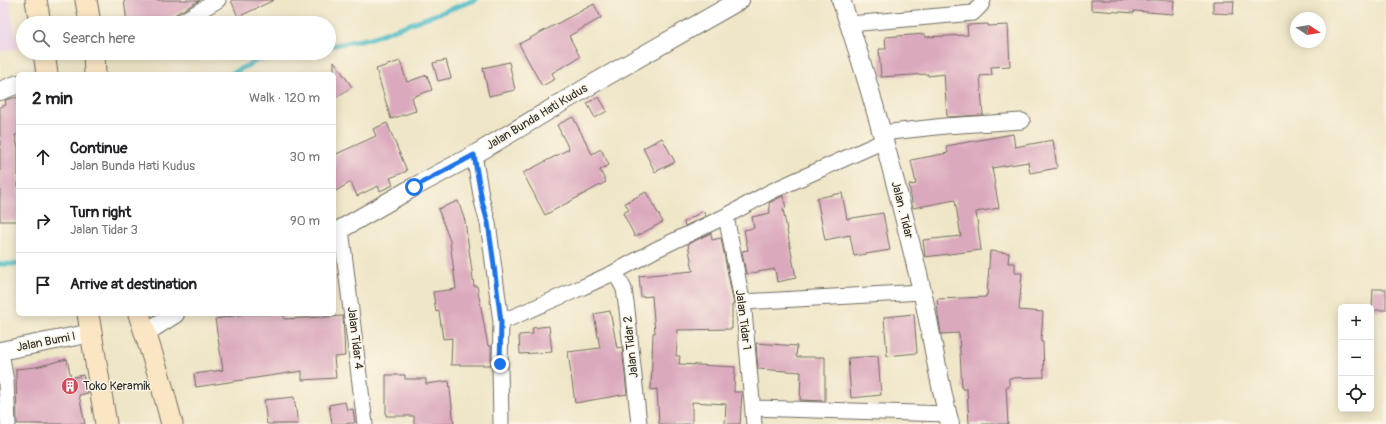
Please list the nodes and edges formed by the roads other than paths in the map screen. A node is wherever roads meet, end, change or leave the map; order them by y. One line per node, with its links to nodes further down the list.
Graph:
1 (36, 0): 7 (main road)
2 (86, 0): 8 (main road)
3 (218, 0): 9 (street)
4 (740, 0): 19 (street, Jalan Bunda Hati Kudus)
5 (841, 0): 10 (street, Jalan . Tidar)
6 (983, 0): 10 (street)
7 (39, 16)
8 (89, 16)
9 (191, 16)
10 (850, 24): 18 (street, Jalan . Tidar)
11 (45, 60): 13 (main road)
12 (94, 60): 14 (main road)
13 (47, 72)
14 (95, 72)
15 (16, 85): 16 (street)
16 (0, 91)
17 (1022, 121): 18 (street)
18 (883, 137): 20 (street); 23 (street, Jalan . Tidar)
19 (474, 155): 21 (street, Jalan Bunda Hati Kudus); 26 (street)
20 (726, 216): 22 (street); 24 (street, Jalan Tidar 1)
21 (338, 231): 35 (street, Jalan Tidar 4)
22 (615, 272): 26 (street); 37 (street, Jalan Tidar 2)
23 (922, 292): 24 (street); 31 (street, Jalan . Tidar)
24 (742, 302): 30 (street, Jalan Tidar 1)
25 (168, 316): 28 (street)
26 (501, 322): 36 (street)
27 (90, 323): 29 (street, Jalan Bumi I); 33 (main road)
28 (142, 323): 34 (main road)
29 (0, 351): 32 (street)
30 (753, 408): 31 (street); 38 (street, Jalan Tidar 1)
31 (949, 419)
32 (8, 424)
33 (106, 424)
34 (172, 424)
35 (365, 424)
36 (501, 424)
37 (639, 424)
38 (754, 424)

